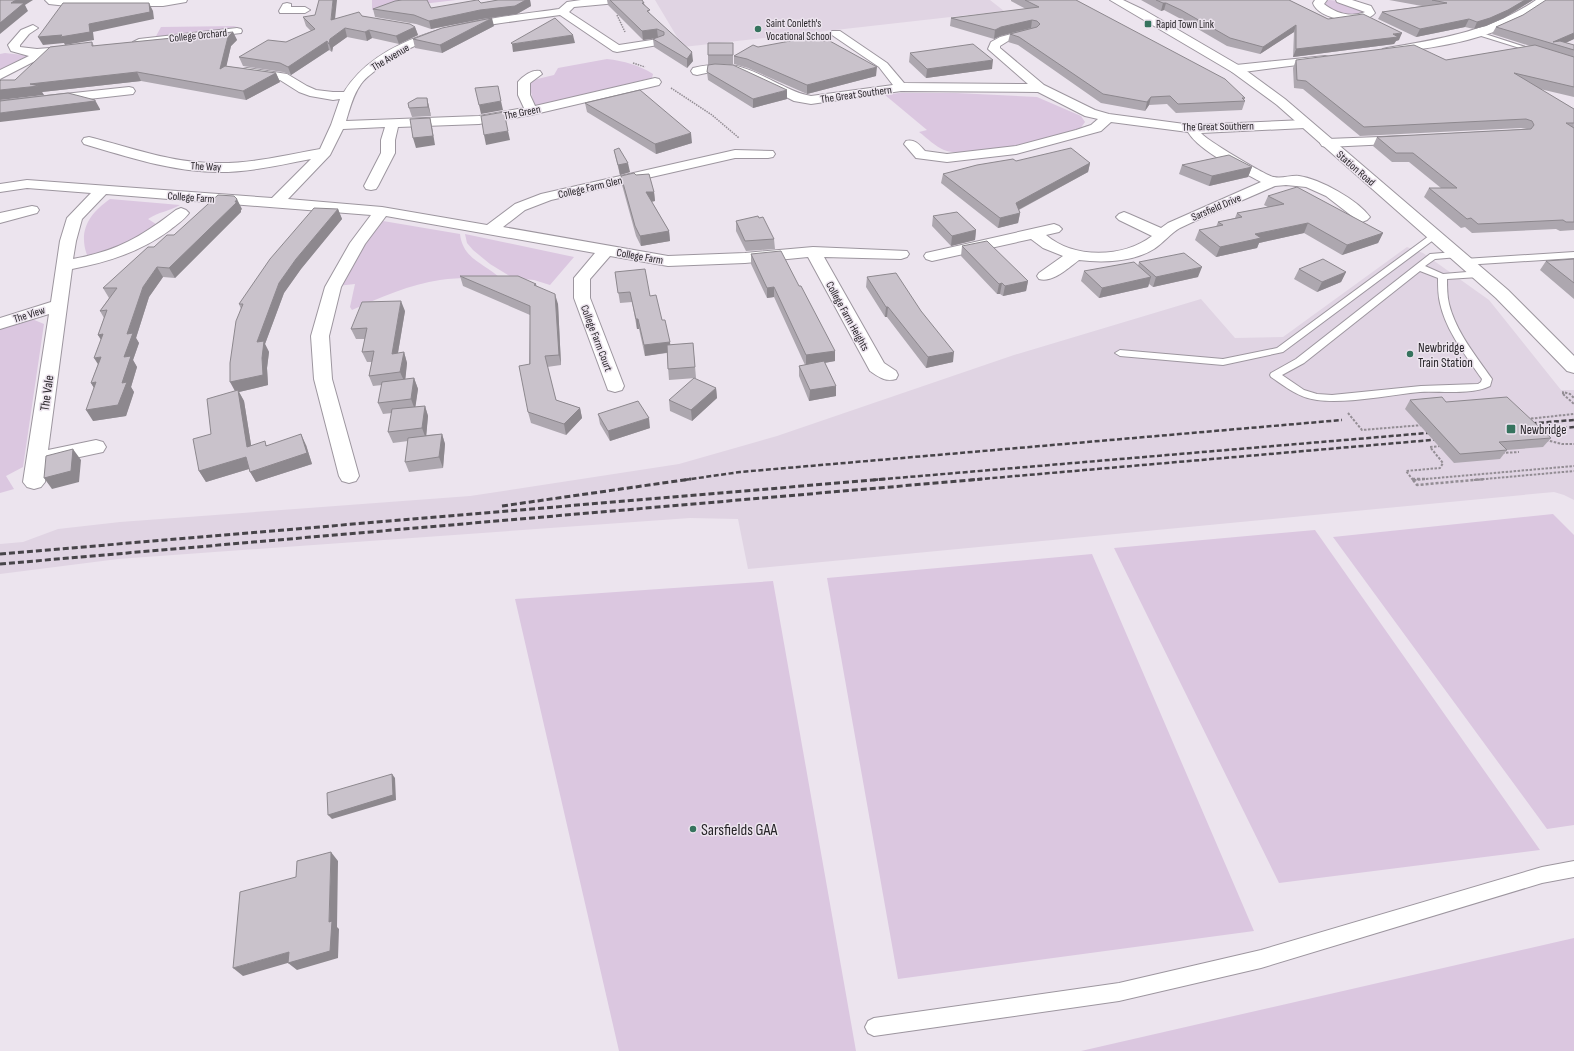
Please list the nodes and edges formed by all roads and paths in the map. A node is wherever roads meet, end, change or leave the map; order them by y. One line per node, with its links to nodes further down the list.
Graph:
1 (50, 0): 2 (street)
2 (182, 0)
3 (616, 0): 8 (street); 25 (path)
4 (1115, 0): 32 (street, Station Road)
5 (1322, 0): 12 (street)
6 (1341, 0): 12 (street)
7 (1543, 0): 19 (street)
8 (568, 2): 11 (street)
9 (306, 7): 10 (street)
10 (284, 10)
11 (562, 12): 20 (street, The Avenue); 25 (street)
12 (1361, 16): 13 (street)
13 (1375, 23)
14 (33, 28): 27 (street)
15 (416, 28): 20 (street)
16 (237, 31): 23 (street, College Orchard)
17 (1031, 32): 39 (street, The Great Southern)
18 (836, 33): 38 (street, The Great Southern)
19 (1480, 34): 24 (street); 29 (lane)
20 (430, 35): 41 (street, The Avenue)
21 (1402, 36): 24 (street)
22 (658, 42): 25 (street)
23 (131, 43)
24 (1422, 45): 28 (street)
25 (635, 46)
26 (85, 48): 27 (street)
27 (40, 52): 36 (street)
28 (1376, 52)
29 (1545, 54)
30 (1338, 58): 32 (street)
31 (633, 62): 37 (path)
32 (1236, 69): 46 (street, Station Road)
33 (232, 70): 41 (street)
34 (697, 71): 38 (street, The Great Southern)
35 (536, 74): 43 (street)
36 (0, 75)
37 (655, 82): 43 (street, The Green); 54 (path)
38 (902, 87): 39 (street, The Great Southern)
39 (1040, 88): 44 (street, The Great Southern)
40 (129, 91): 42 (street)
41 (348, 95): 47 (street, The Avenue)
42 (0, 105)
43 (531, 112): 45 (street, The Green)
44 (1108, 118): 48 (street, The Great Southern); 52 (street)
45 (392, 124): 47 (street, The Green); 56 (street)
46 (1305, 124): 48 (street, The Great Southern); 51 (street, Station Road)
47 (338, 125): 53 (street, The Avenue)
48 (1192, 129): 55 (street)
49 (1421, 139): 51 (street)
50 (89, 141): 53 (street, The Way)
51 (1327, 143): 70 (street, Station Road)
52 (911, 144)
53 (325, 152): 59 (street, The Avenue)
54 (763, 154): 67 (street, College Farm Glen)
55 (1272, 182): 64 (street, Sarsfield Drive); 69 (street, Sarsfield Drive)
56 (371, 186)
57 (0, 188): 58 (street, College Farm)
58 (102, 190): 59 (street, College Farm); 78 (street, The Vale)
59 (276, 203): 61 (street, College Farm)
60 (32, 210): 65 (street)
61 (382, 211): 67 (street, College Farm); 104 (street)
62 (181, 213): 78 (street)
63 (1124, 217): 69 (street)
64 (1362, 217)
65 (0, 218)
66 (1054, 229): 68 (street)
67 (490, 230): 71 (street, College Farm)
68 (1034, 234): 74 (street, Sarsfield Drive); 76 (street)
69 (1162, 235): 74 (street, Sarsfield Drive)
70 (1433, 236): 77 (street, Station Road); 85 (lane)
71 (606, 250): 72 (street, College Farm); 88 (street, College Farm Court)
72 (813, 252): 73 (street, College Farm); 87 (street, College Farm Heights)
73 (901, 254)
74 (1076, 255): 81 (street)
75 (1574, 255): 77 (lane)
76 (932, 256)
77 (1460, 258): 79 (lane); 80 (street, Station Road)
78 (64, 266): 83 (street, The Vale)
79 (1419, 267): 82 (lane); 89 (lane)
80 (1479, 274): 82 (lane); 86 (street, Station Road)
81 (1044, 276)
82 (1442, 277): 89 (lane)
83 (58, 305): 84 (street, The View); 101 (street, The Vale)
84 (0, 324)
85 (1120, 353)
86 (1574, 367)
87 (889, 376)
88 (615, 386)
89 (1332, 398): 94 (path)
90 (1574, 398): 91 (path)
91 (1574, 403)
92 (1574, 414): 93 (path)
93 (1522, 419)
94 (1424, 425)
95 (1541, 438): 96 (path)
96 (1574, 444)
97 (1445, 446): 105 (path)
98 (96, 447): 101 (street)
99 (1516, 449): 100 (path)
100 (1500, 453)
101 (37, 459): 106 (street, The Vale)
102 (1574, 466): 105 (path)
103 (1574, 471): 105 (path)
104 (349, 476)
105 (1413, 480)
106 (34, 482)
107 (1574, 868): 108 (lane)
108 (874, 1028)

